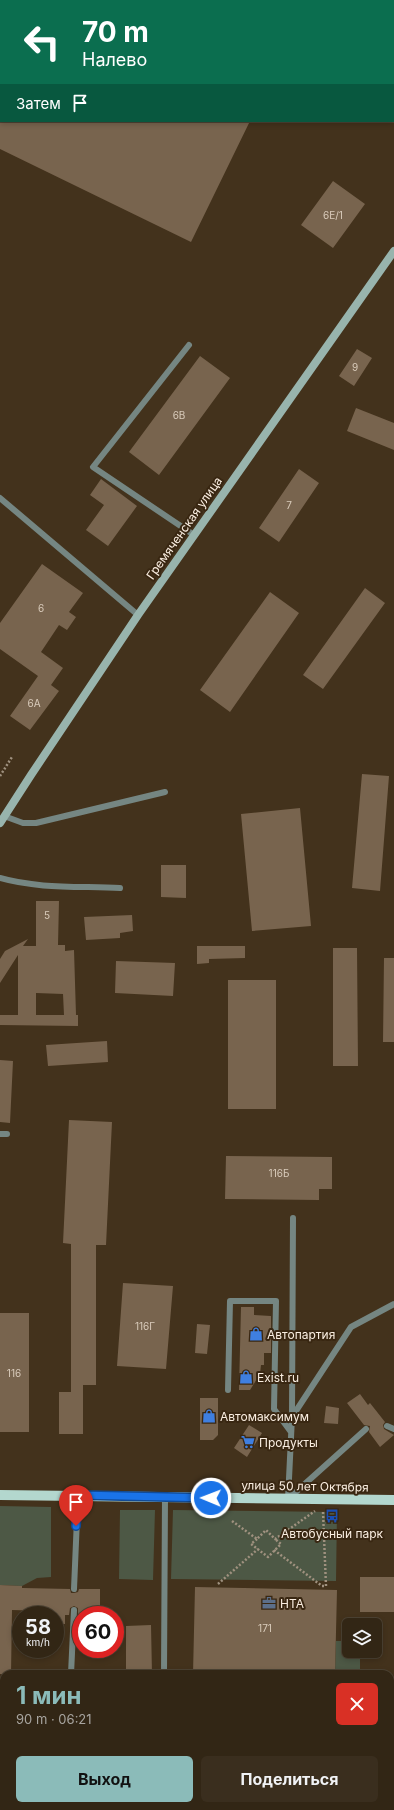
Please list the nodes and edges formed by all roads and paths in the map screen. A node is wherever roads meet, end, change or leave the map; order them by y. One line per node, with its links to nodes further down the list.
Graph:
1 (394, 251): 4 (main road, Гремяченская улица)
2 (189, 344): 4 (lane)
3 (0, 498): 5 (lane)
4 (194, 535): 5 (main road, Гремяченская улица)
5 (138, 615): 9 (main road, Гремяченская улица)
6 (12, 757): 7 (path)
7 (0, 776)
8 (165, 792): 9 (lane)
9 (2, 820)
10 (0, 878): 11 (lane)
11 (120, 888)
12 (0, 1134): 13 (lane)
13 (7, 1134)
14 (293, 1218): 17 (lane)
15 (394, 1304): 17 (lane)
16 (228, 1390): 21 (lane)
17 (292, 1417): 21 (lane)
18 (387, 1426): 20 (lane)
19 (366, 1429): 25 (lane)
20 (394, 1429)
21 (291, 1432): 25 (lane)
22 (0, 1495): 23 (main road, улица 50 лет Октября)
23 (78, 1495): 24 (main road, улица 50 лет Октября); 35 (lane)
24 (165, 1497): 25 (main road, улица 50 лет Октября); 38 (lane)
25 (288, 1499): 26 (main road, улица 50 лет Октября)
26 (394, 1500)
27 (314, 1512): 31 (path)
28 (323, 1512): 33 (path)
29 (232, 1522): 30 (path)
30 (257, 1539): 31 (path); 32 (path)
31 (275, 1539): 33 (path)
32 (258, 1550): 33 (path); 34 (path)
33 (274, 1550)
34 (218, 1584)
35 (74, 1589)
36 (72, 1653): 37 (lane)
37 (71, 1670)
38 (164, 1670)

